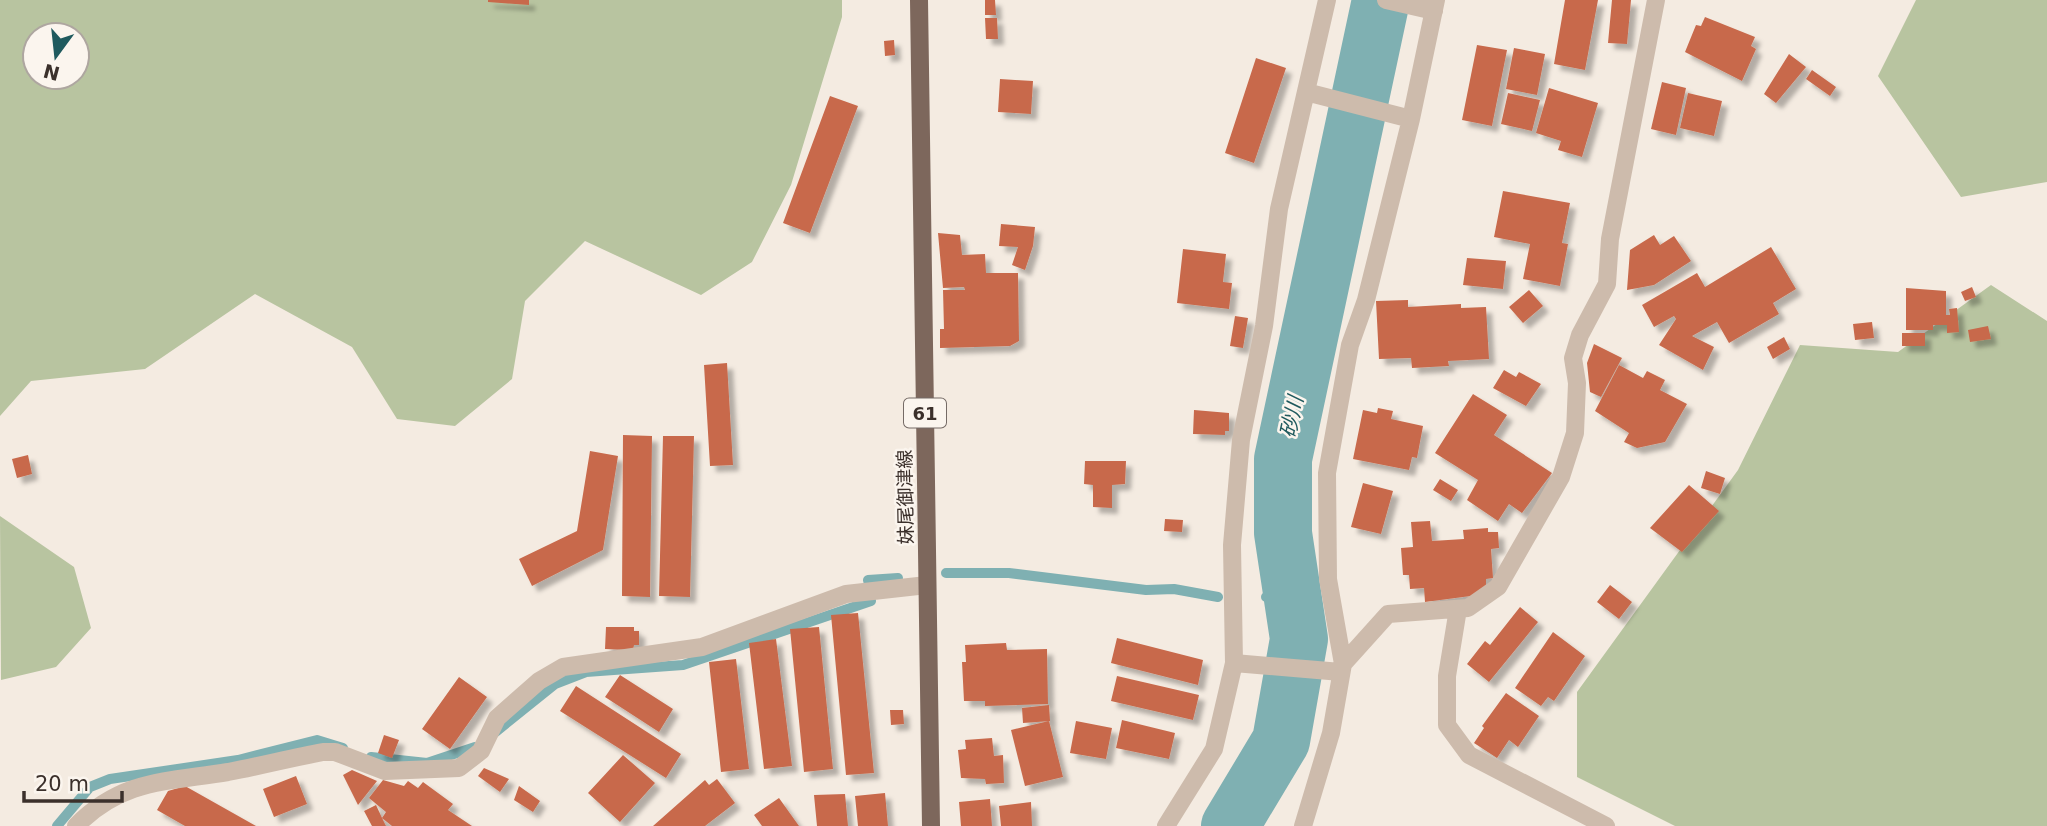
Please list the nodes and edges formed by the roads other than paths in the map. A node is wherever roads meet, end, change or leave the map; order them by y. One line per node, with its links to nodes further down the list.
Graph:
1 (919, 0): 8 (main road, 妹尾御津線 / 61)
2 (1327, 0): 6 (street)
3 (1386, 0): 5 (street)
4 (1656, 0): 9 (street)
5 (1435, 6): 7 (street)
6 (1306, 92): 7 (street); 10 (street)
7 (1412, 119): 11 (street)
8 (927, 585): 12 (street); 13 (main road, 妹尾御津線 / 61)
9 (1458, 609): 11 (street); 16 (street)
10 (1234, 663): 11 (street); 14 (street)
11 (1342, 668): 15 (street)
12 (76, 826)
13 (932, 826)
14 (1166, 826)
15 (1303, 826)
16 (1606, 826)

